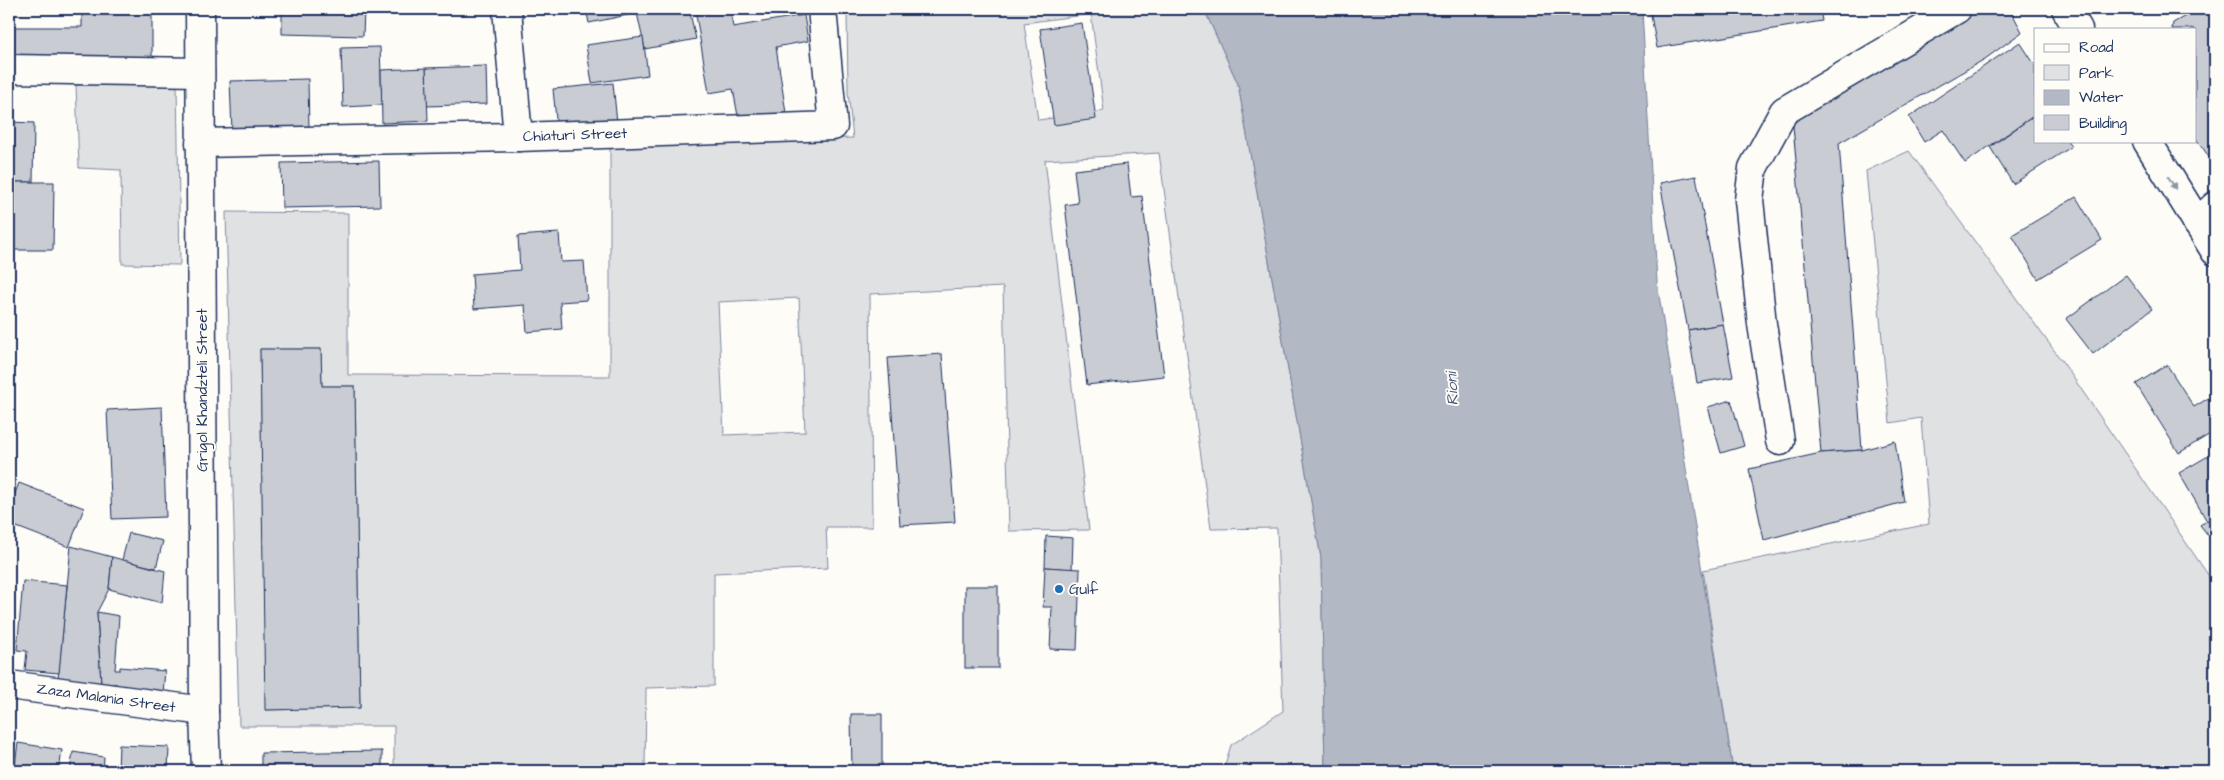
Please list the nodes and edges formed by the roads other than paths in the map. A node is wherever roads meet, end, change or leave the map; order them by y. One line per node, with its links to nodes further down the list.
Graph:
1 (200, 9): 8 (street, Grigol Khandzteli Street)
2 (507, 9): 9 (street)
3 (822, 9): 9 (street, Chiaturi Street)
4 (1957, 9): 14 (street)
5 (2066, 9): 6 (street)
6 (2077, 28)
7 (9, 69): 8 (street)
8 (200, 72): 11 (street, Grigol Khandzteli Street)
9 (518, 137): 11 (street, Chiaturi Street)
10 (2148, 142): 12 (street, one-way to 12)
11 (200, 143): 16 (street, Grigol Khandzteli Street)
12 (2206, 214): 13 (street)
13 (2215, 251)
14 (1780, 441)
15 (9, 686): 16 (street, Zaza Malania Street)
16 (204, 712): 17 (street, Grigol Khandzteli Street)
17 (206, 771)

